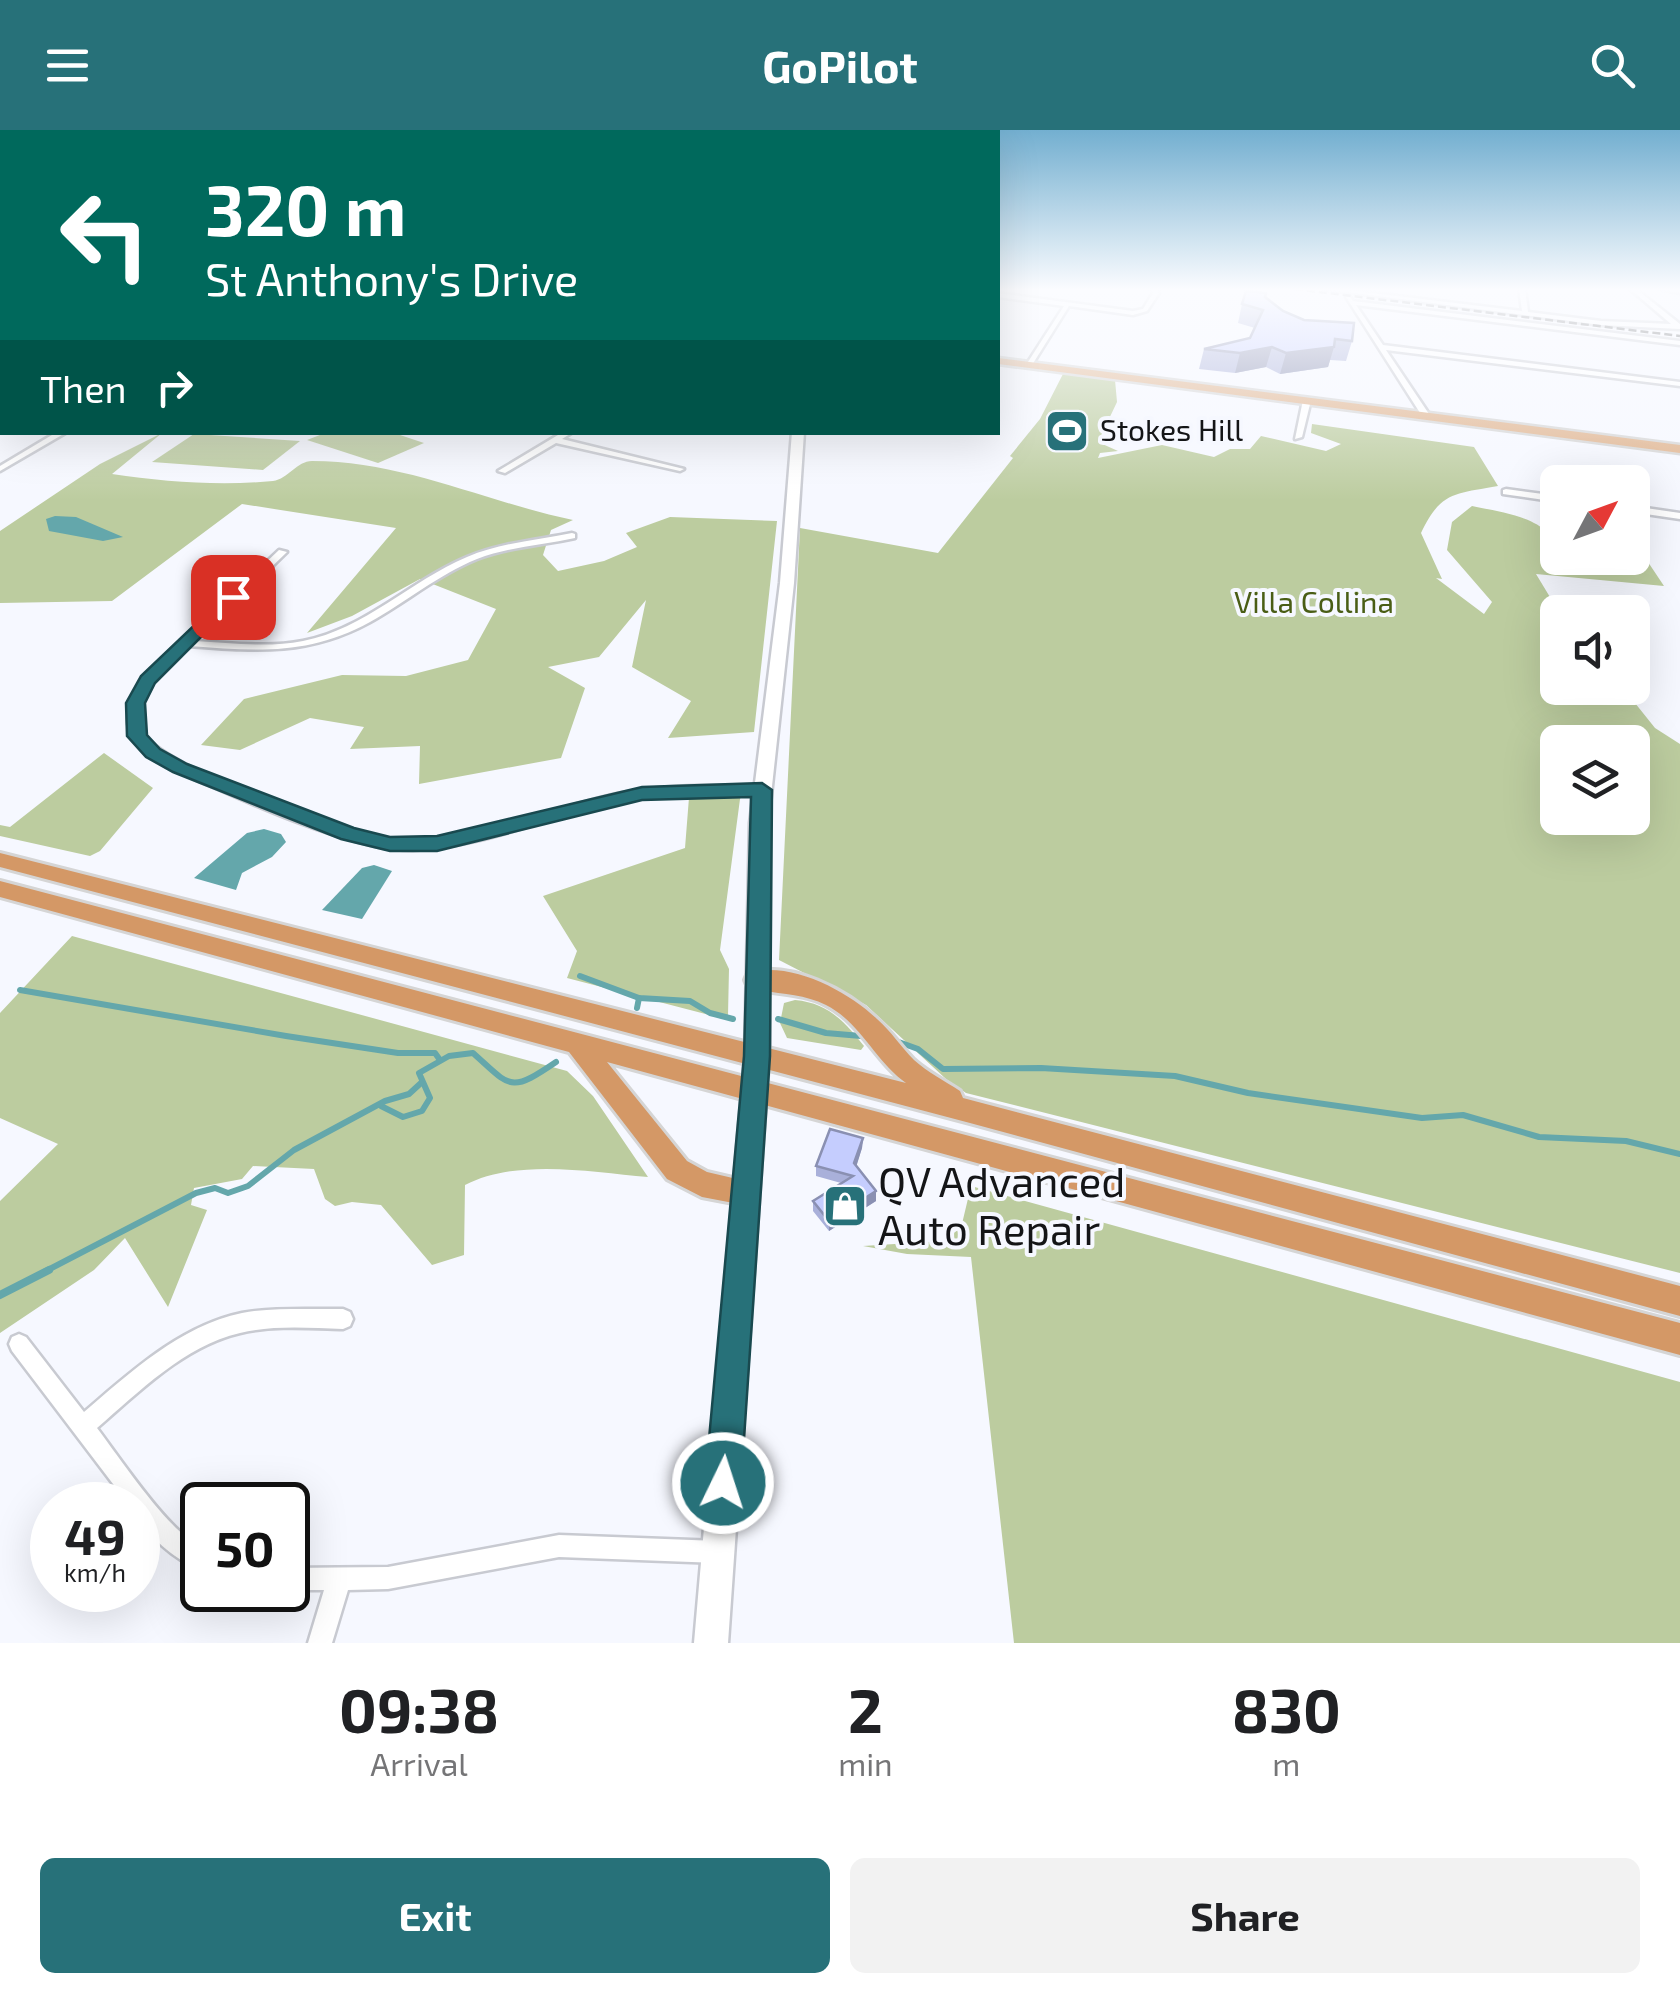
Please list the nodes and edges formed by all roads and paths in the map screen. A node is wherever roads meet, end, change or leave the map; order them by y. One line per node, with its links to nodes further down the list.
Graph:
1 (1032, 360): 5 (street)
2 (1389, 360): 8 (street)
3 (1483, 360): 6 (street)
4 (1000, 361): 5 (main road)
5 (1029, 365): 7 (main road)
6 (1680, 384)
7 (1307, 400): 8 (main road); 12 (street)
8 (1425, 414): 14 (main road)
9 (58, 435): 15 (street)
10 (564, 435): 13 (street)
11 (798, 435): 25 (main road)
12 (1298, 437)
13 (555, 440): 16 (street); 17 (street)
14 (1680, 449)
15 (0, 469)
16 (680, 469)
17 (502, 471)
18 (1506, 492): 19 (street)
19 (1540, 497)
20 (1650, 512): 21 (street)
21 (1680, 516)
22 (572, 536): 24 (street)
23 (282, 552): 24 (street)
24 (184, 643): 25 (street)
25 (762, 790): 28 (main road)
26 (0, 860): 30 (highway)
27 (0, 889): 29 (highway)
28 (757, 980): 30 (main road); 32 (highway)
29 (575, 1040): 31 (highway); 33 (highway)
30 (757, 1056): 31 (main road); 32 (highway)
31 (754, 1088): 33 (main road); 36 (highway)
32 (970, 1110): 34 (highway)
33 (744, 1192): 40 (main road)
34 (1680, 1302)
35 (343, 1318): 38 (street)
36 (1680, 1339)
37 (19, 1344): 38 (street)
38 (84, 1426): 39 (street)
39 (180, 1545)
40 (718, 1552): 42 (street); 44 (main road)
41 (310, 1579): 42 (street)
42 (339, 1580): 43 (street)
43 (320, 1643)
44 (711, 1643)

